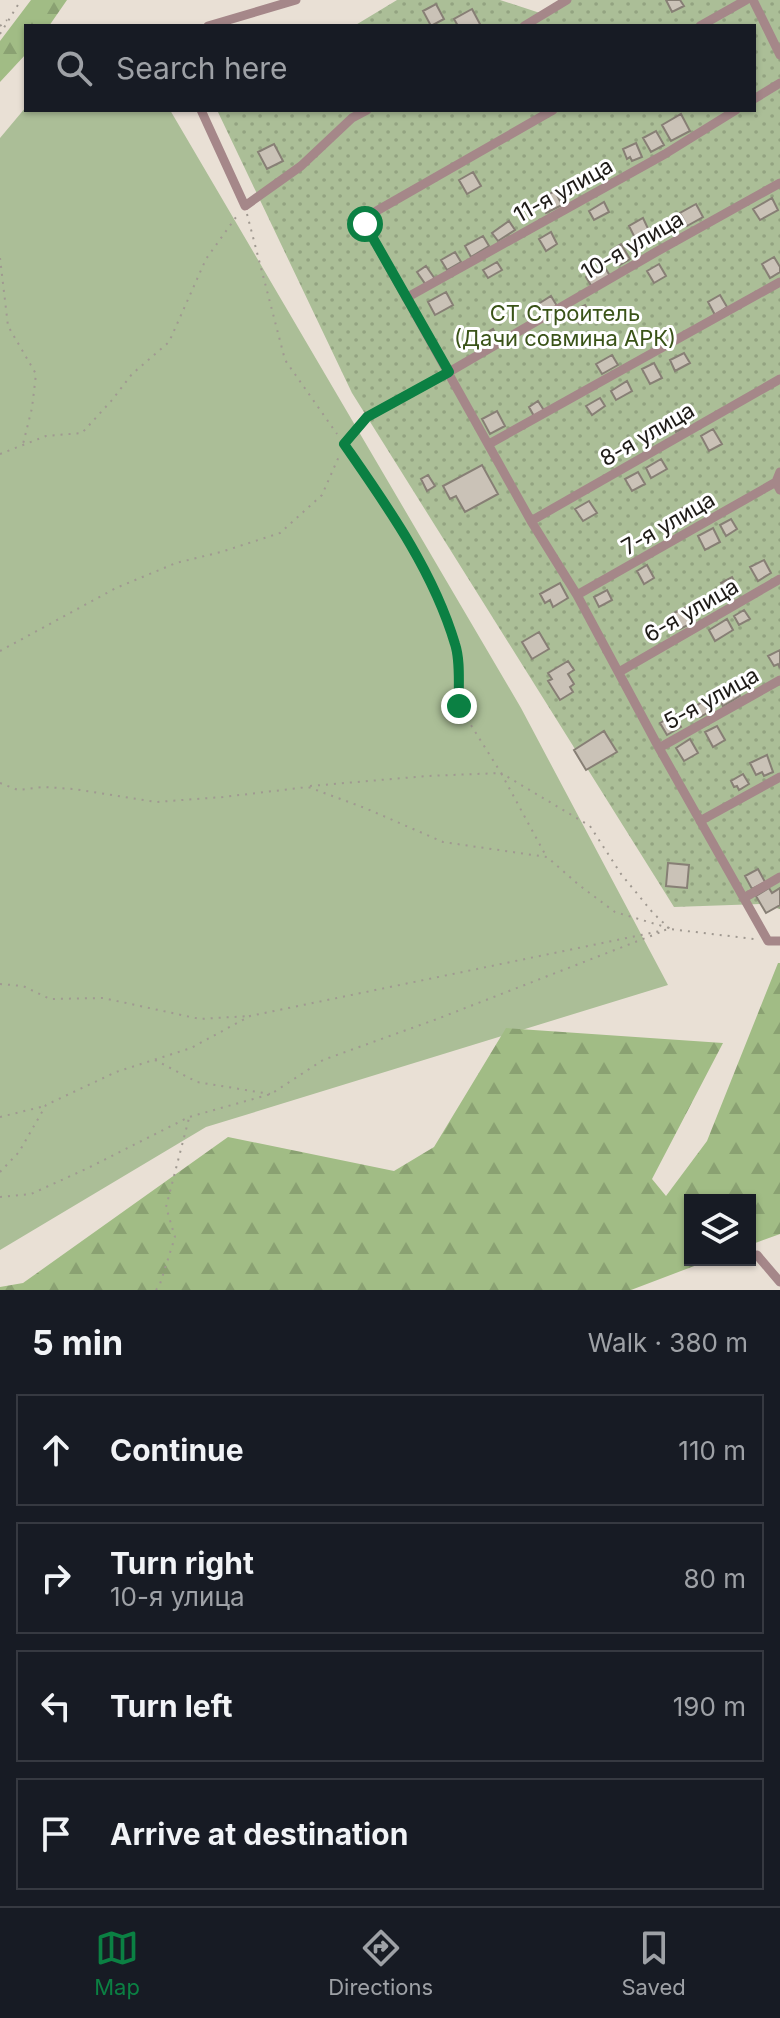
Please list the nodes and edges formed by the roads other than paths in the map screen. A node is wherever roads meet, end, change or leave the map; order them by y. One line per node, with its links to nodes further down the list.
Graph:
1 (296, 0): 5 (street)
2 (567, 0): 6 (street)
3 (746, 0): 7 (street)
4 (753, 0): 8 (street)
5 (215, 24)
6 (527, 24)
7 (704, 24)
8 (780, 55)
9 (780, 83): 10 (street)
10 (756, 98)
11 (202, 112): 12 (street)
12 (363, 112)
13 (550, 112): 17 (street)
14 (733, 112): 17 (street, 11-я улица)
15 (780, 183): 18 (street, 10-я улица)
16 (780, 282): 21 (street)
17 (406, 298): 18 (street)
18 (449, 372): 20 (street, 10-я улица); 21 (street)
19 (780, 379): 24 (street, 8-я улица)
20 (344, 444)
21 (489, 444): 24 (street)
22 (780, 472): 23 (street)
23 (778, 486): 26 (street, 7-я улица)
24 (531, 521): 26 (street)
25 (780, 579): 27 (street, 6-я улица)
26 (577, 595): 27 (street)
27 (619, 672): 29 (street)
28 (780, 680): 29 (street, 5-я улица)
29 (659, 748): 31 (street)
30 (780, 777): 31 (street)
31 (700, 821): 33 (street)
32 (780, 877): 33 (street)
33 (744, 898): 34 (street)
34 (780, 941)
35 (757, 1255): 36 (street)
36 (780, 1282)

